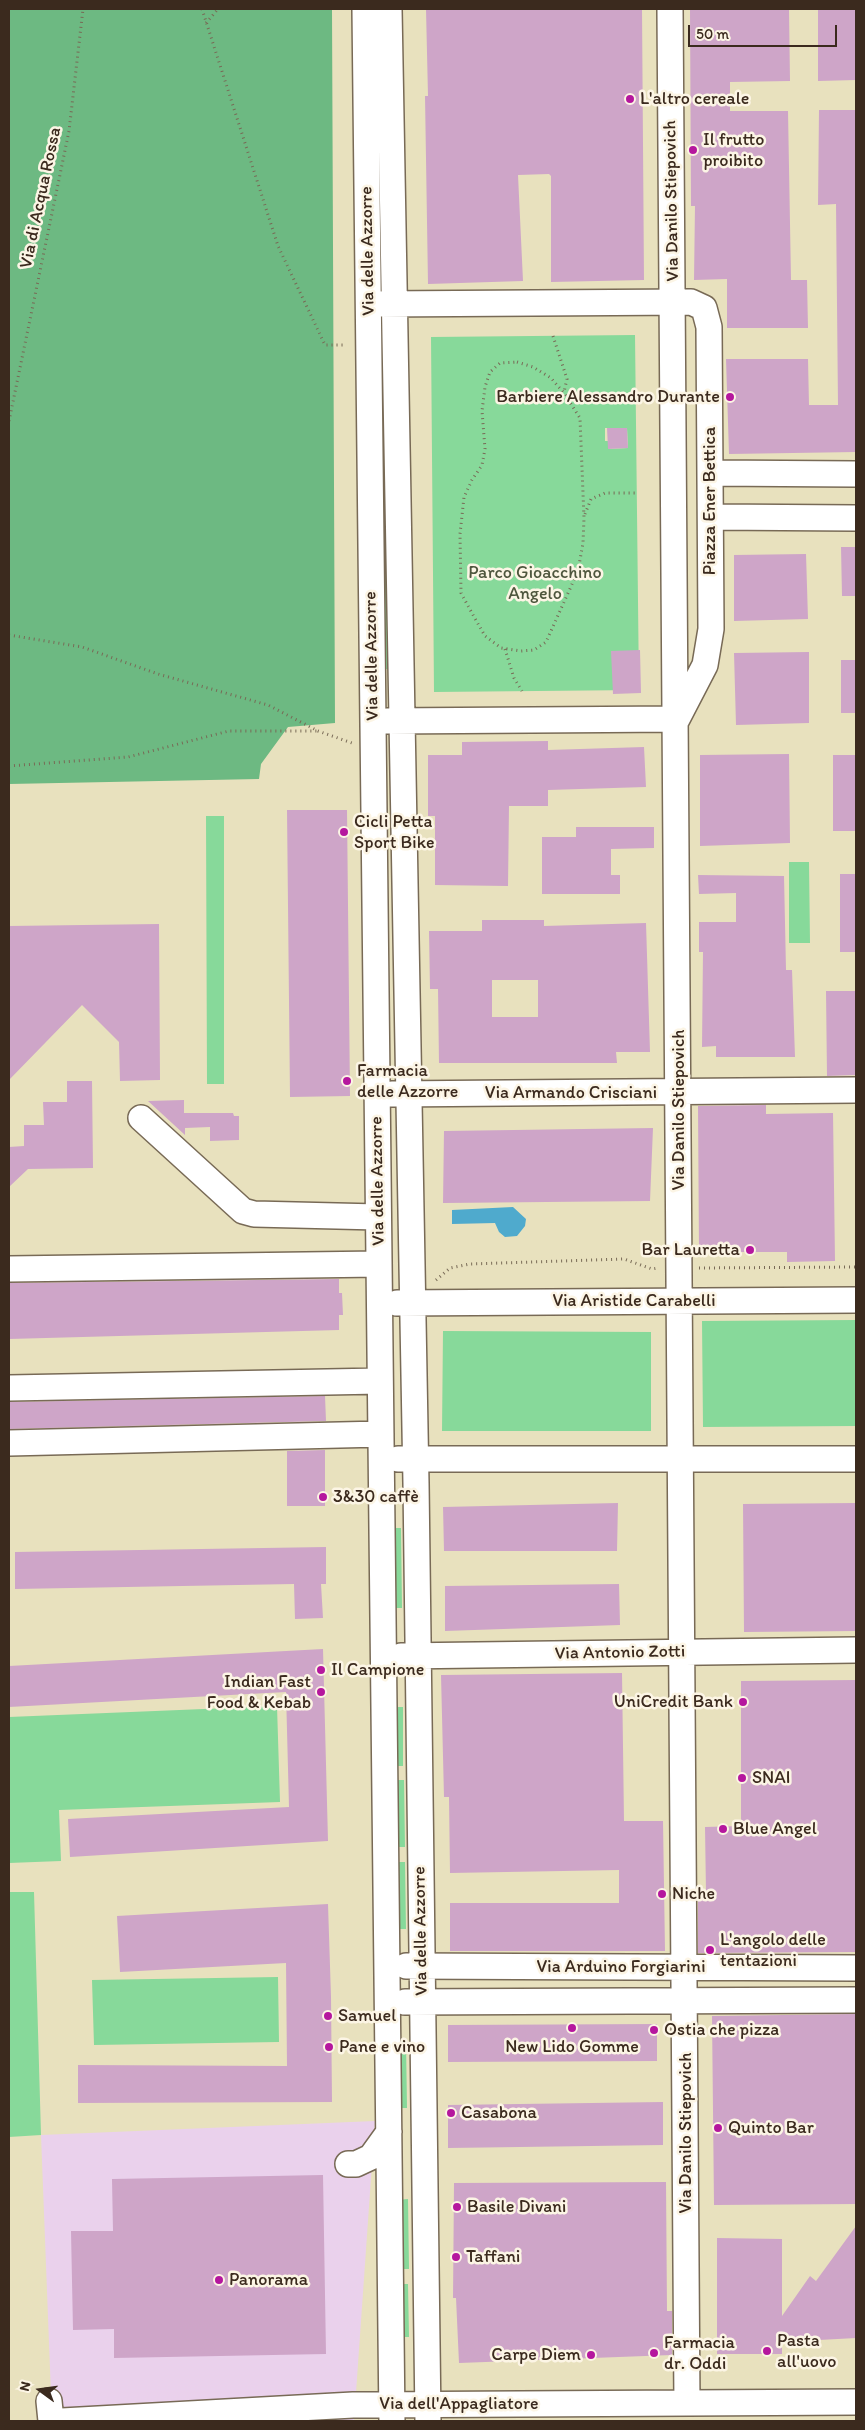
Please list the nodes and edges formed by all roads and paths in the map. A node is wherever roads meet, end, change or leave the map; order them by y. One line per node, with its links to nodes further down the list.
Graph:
1 (83, 9): 14 (path, Via di Acqua Rossa)
2 (202, 9): 7 (path)
3 (218, 9): 7 (path)
4 (365, 9): 10 (street, Via delle Azzorre)
5 (389, 9): 8 (street, Via delle Azzorre)
6 (670, 9): 9 (street, Via Danilo Stiepovich)
7 (206, 23): 11 (path)
8 (394, 303): 9 (street, Piazza Ener Bettica); 10 (street, Piazza Ener Bettica); 26 (street, Via delle Azzorre)
9 (674, 303): 15 (street, Piazza Ener Bettica); 24 (street, Piazza Ener Bettica)
10 (369, 304): 11 (street, Via delle Azzorre)
11 (369, 329): 25 (street, Via delle Azzorre)
12 (553, 336): 13 (path)
13 (564, 393): 18 (path); 22 (path)
14 (9, 421)
15 (710, 473): 16 (street); 19 (street, Piazza Ener Bettica)
16 (856, 474)
17 (637, 493): 18 (path)
18 (584, 516): 22 (path)
19 (711, 517): 20 (street); 24 (street, Piazza Ener Bettica)
20 (856, 518)
21 (9, 635): 27 (path)
22 (505, 649): 23 (path)
23 (522, 691)
24 (677, 719): 26 (street); 31 (street, Via Danilo Stiepovich)
25 (373, 721): 26 (street); 28 (street, Via delle Azzorre)
26 (402, 721): 32 (street, Via delle Azzorre)
27 (318, 731): 28 (path); 29 (path)
28 (373, 750): 33 (street, Via delle Azzorre)
29 (9, 766)
30 (856, 1090): 31 (street, Via Armando Crisciani)
31 (679, 1093): 32 (street, Via Armando Crisciani); 39 (street, Via Danilo Stiepovich)
32 (409, 1094): 33 (street, Via Armando Crisciani); 42 (street, Via delle Azzorre)
33 (377, 1095): 35 (street, Via delle Azzorre)
34 (141, 1118): 35 (street)
35 (378, 1217): 36 (street, Via delle Azzorre)
36 (379, 1264): 38 (street); 43 (street, Via delle Azzorre)
37 (856, 1267): 39 (path)
38 (9, 1268)
39 (679, 1268): 41 (street, Via Danilo Stiepovich); 42 (path)
40 (856, 1300): 41 (street, Via Aristide Carabelli)
41 (680, 1301): 42 (street, Via Aristide Carabelli); 48 (street, Via Danilo Stiepovich)
42 (413, 1302): 43 (street); 49 (street, Via delle Azzorre)
43 (379, 1304): 44 (street, Via delle Azzorre)
44 (380, 1381): 45 (street); 46 (street, Via delle Azzorre)
45 (9, 1388)
46 (381, 1434): 47 (street); 51 (street, Via delle Azzorre)
47 (9, 1444)
48 (682, 1458): 49 (street); 50 (street); 53 (street, Via Danilo Stiepovich)
49 (415, 1459): 51 (street); 54 (street, Via delle Azzorre)
50 (856, 1459)
51 (381, 1460): 55 (street, Via delle Azzorre)
52 (856, 1650): 53 (street, Via Antonio Zotti)
53 (682, 1653): 54 (street, Via Antonio Zotti); 58 (street, Via Danilo Stiepovich)
54 (418, 1656): 55 (street, Via Antonio Zotti); 56 (street, Via delle Azzorre)
55 (383, 1657): 57 (street, Via delle Azzorre)
56 (422, 1966): 57 (street, Via Arduino Forgiarini); 58 (street, Via Arduino Forgiarini); 63 (street, Via delle Azzorre)
57 (387, 1967): 62 (street, Via delle Azzorre)
58 (685, 1968): 59 (street, Via Arduino Forgiarini); 61 (street, Via Danilo Stiepovich)
59 (856, 1968)
60 (856, 2000): 61 (street, Via Arduino Forgiarini)
61 (685, 2001): 63 (street, Via Arduino Forgiarini); 67 (street, Via Danilo Stiepovich)
62 (387, 2002): 63 (street, Via Arduino Forgiarini); 64 (street, Via delle Azzorre)
63 (422, 2002): 68 (street, Via delle Azzorre)
64 (389, 2132): 65 (street); 69 (street, Via delle Azzorre)
65 (348, 2164)
66 (856, 2402): 67 (street, Via dell'Appagliatore)
67 (682, 2409): 68 (street, Via dell'Appagliatore)
68 (428, 2412): 69 (street, Via dell'Appagliatore)
69 (391, 2413): 70 (street, Via dell'Appagliatore)
70 (54, 2414)

